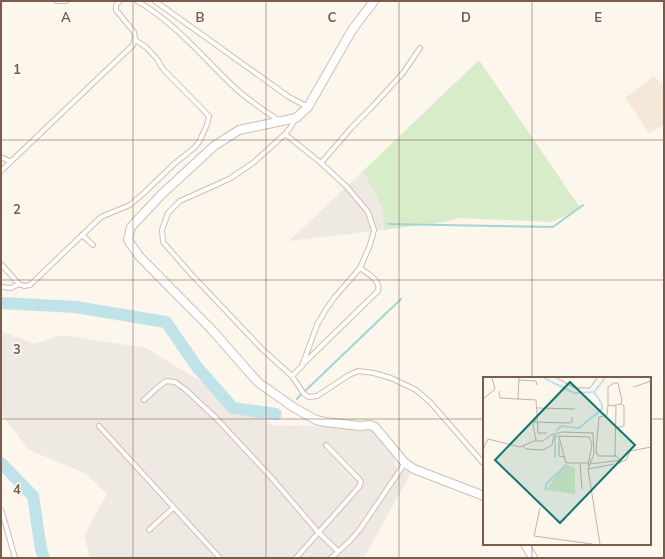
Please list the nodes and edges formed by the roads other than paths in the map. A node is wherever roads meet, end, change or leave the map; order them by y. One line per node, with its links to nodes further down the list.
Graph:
1 (57, 1): 2 (lane)
2 (66, 1)
3 (120, 1): 7 (lane)
4 (137, 1): 11 (lane)
5 (155, 1): 9 (lane)
6 (374, 1): 9 (street)
7 (135, 40): 14 (lane); 17 (lane)
8 (420, 48): 15 (lane)
9 (308, 107): 10 (street)
10 (296, 118): 11 (street); 12 (lane)
11 (280, 121): 28 (street)
12 (285, 134): 15 (lane); 24 (lane)
13 (1, 157): 14 (lane)
14 (11, 162): 16 (lane)
15 (321, 163): 20 (lane)
16 (1, 171)
17 (82, 235): 18 (lane); 21 (lane)
18 (93, 245)
19 (1, 264): 21 (lane)
20 (360, 268): 23 (lane); 23 (lane)
21 (19, 284): 22 (lane)
22 (1, 287)
23 (302, 366): 24 (lane)
24 (292, 376): 29 (lane)
25 (144, 400): 34 (lane)
26 (99, 426): 31 (lane)
27 (326, 445): 34 (lane)
28 (405, 463): 30 (street); 36 (lane)
29 (483, 463)
30 (483, 496)
31 (173, 508): 33 (lane); 38 (lane)
32 (1, 510): 37 (lane)
33 (149, 530)
34 (319, 533): 36 (lane); 39 (lane)
35 (526, 545): 41 (street)
36 (338, 551): 40 (lane)
37 (15, 558)
38 (220, 558)
39 (296, 558)
40 (331, 558)
41 (533, 558)

